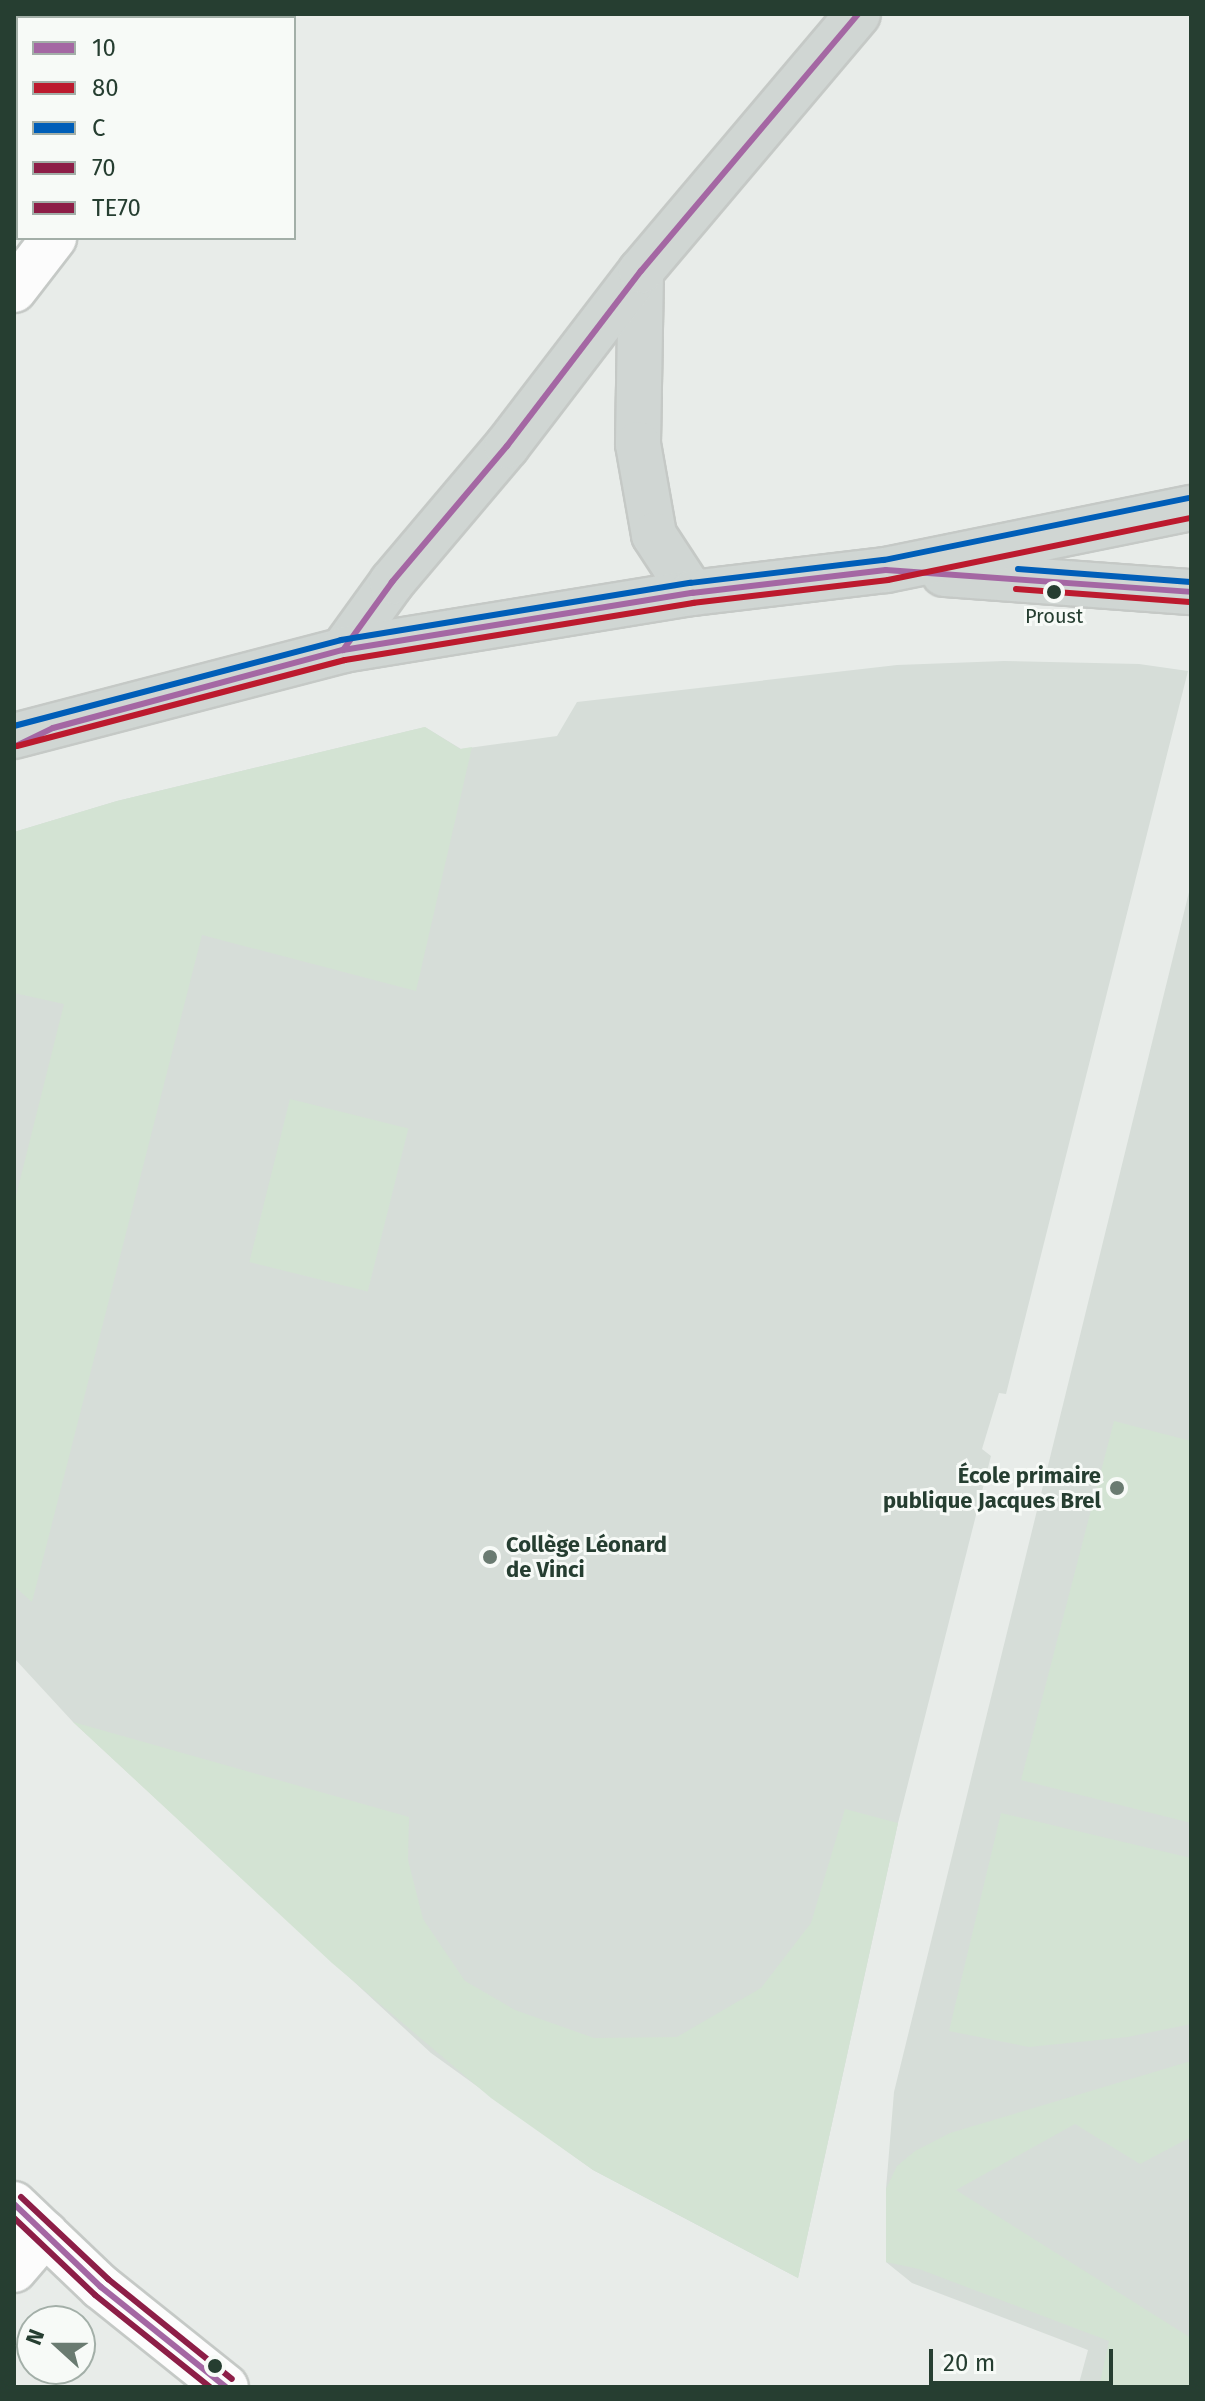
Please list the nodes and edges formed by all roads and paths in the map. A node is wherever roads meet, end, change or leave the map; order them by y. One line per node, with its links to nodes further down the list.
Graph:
1 (858, 14): 3 (main road)
2 (52, 240): 4 (street)
3 (641, 271): 8 (main road); 9 (main road)
4 (14, 290)
5 (1191, 508): 6 (main road)
6 (886, 570): 7 (main road); 8 (main road)
7 (1191, 592)
8 (692, 593): 9 (main road)
9 (343, 650): 10 (main road)
10 (33, 732): 11 (main road)
11 (14, 747)
12 (14, 2204): 13 (street)
13 (45, 2234): 14 (street); 15 (street)
14 (14, 2270)
15 (226, 2387)

